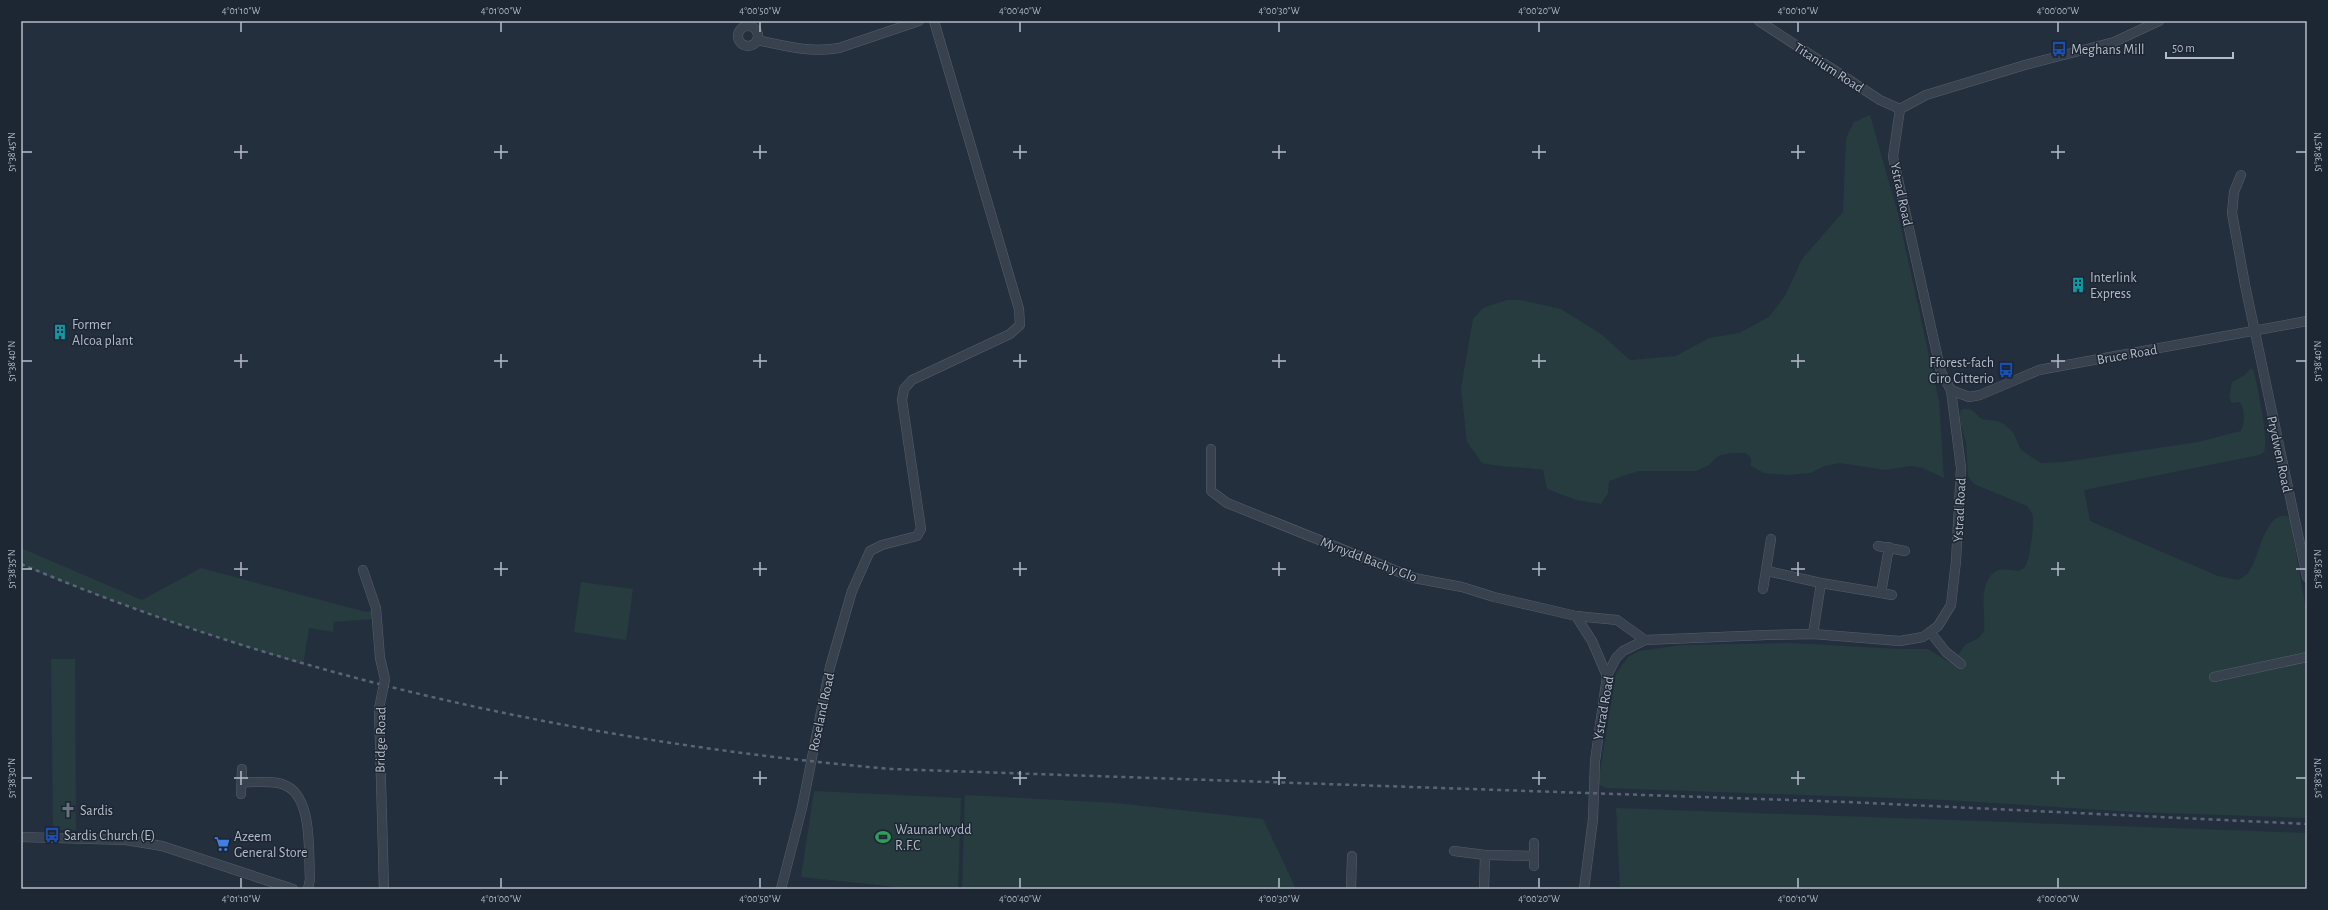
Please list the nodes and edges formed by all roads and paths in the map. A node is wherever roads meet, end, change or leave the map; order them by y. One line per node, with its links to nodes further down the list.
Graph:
1 (919, 21): 5 (street)
2 (934, 21): 44 (street, Roseland Road)
3 (1759, 21): 6 (street, Titanium Road)
4 (2158, 22): 6 (street)
5 (757, 40)
6 (1900, 109): 10 (street, Ystrad Road)
7 (2241, 175): 9 (street, Prydwen Road)
8 (2307, 321): 9 (street, Bruce Road)
9 (2254, 332): 10 (street, Bruce Road); 18 (street, Prydwen Road)
10 (1951, 390): 24 (street, Ystrad Road)
11 (1211, 449): 23 (street, Mynydd Bach y Glo)
12 (1771, 539): 17 (street)
13 (1878, 546): 14 (street)
14 (1889, 548): 15 (street); 21 (street)
15 (1905, 551)
16 (363, 570): 43 (street, Bridge Road, bridge)
17 (1767, 571): 19 (street); 20 (street)
18 (2307, 576)
19 (1821, 583): 21 (street); 25 (street)
20 (1763, 589)
21 (1881, 593): 22 (street)
22 (1892, 595)
23 (1576, 616): 26 (street, Mynydd Bach y Glo); 29 (street)
24 (1930, 632): 25 (street, Ystrad Road); 28 (street)
25 (1813, 634): 26 (street, Ystrad Road)
26 (1645, 640): 29 (street, Ystrad Road)
27 (2307, 656): 30 (street)
28 (1961, 664)
29 (1607, 676): 47 (street, Ystrad Road)
30 (2214, 677)
31 (242, 769): 32 (street)
32 (242, 782): 33 (street); 42 (street)
33 (241, 794)
34 (21, 837): 41 (street)
35 (1534, 843): 39 (street)
36 (1454, 851): 37 (street)
37 (1485, 855): 39 (street); 46 (street)
38 (1352, 856): 45 (street)
39 (1534, 856): 40 (street)
40 (1534, 866)
41 (293, 889)
42 (308, 889)
43 (384, 889)
44 (781, 889)
45 (1351, 889)
46 (1484, 889)
47 (1584, 889)

